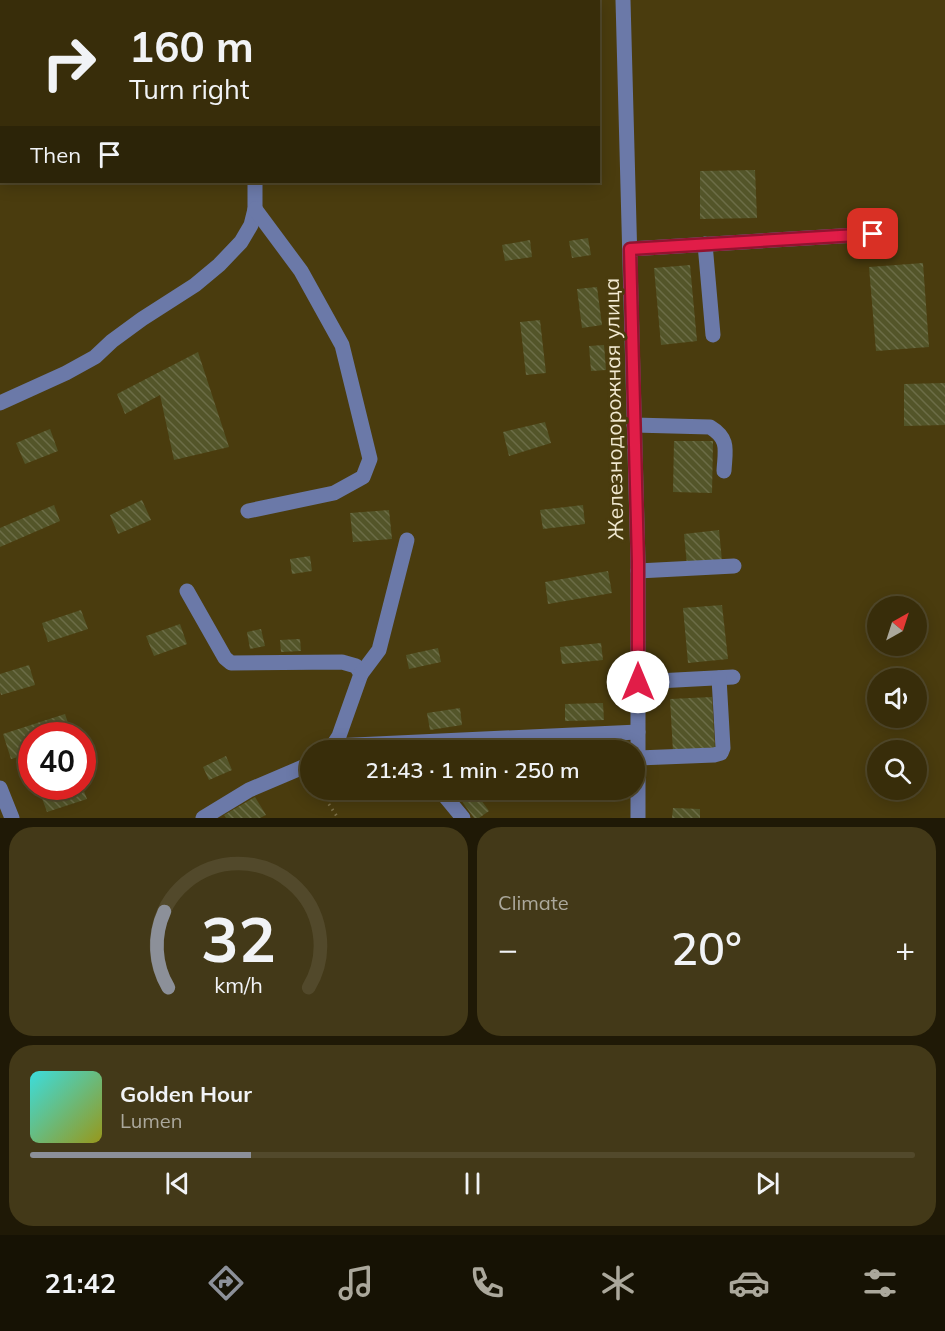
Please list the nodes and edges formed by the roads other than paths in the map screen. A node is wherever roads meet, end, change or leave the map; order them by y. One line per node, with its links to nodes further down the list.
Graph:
1 (623, 0): 6 (street, Железнодорожная улица)
2 (255, 183): 3 (street)
3 (255, 209): 8 (street); 11 (street)
4 (873, 234): 5 (street)
5 (705, 244): 6 (street); 7 (street)
6 (630, 249): 9 (street, Железнодорожная улица)
7 (713, 335)
8 (0, 403)
9 (634, 425): 10 (street); 14 (street, Железнодорожная улица)
10 (724, 471)
11 (248, 511)
12 (408, 540): 16 (street)
13 (734, 566): 14 (street)
14 (638, 571): 17 (street, Железнодорожная улица)
15 (187, 591): 16 (street)
16 (361, 674): 19 (street)
17 (638, 682): 18 (street, Железнодорожная улица); 22 (street)
18 (638, 732): 20 (street); 21 (street, Железнодорожная улица)
19 (336, 740)
20 (504, 740)
21 (638, 740)
22 (645, 759)
23 (300, 768): 28 (street)
24 (0, 788): 27 (street)
25 (448, 800): 29 (street)
26 (638, 800): 30 (street, Железнодорожная улица)
27 (12, 818)
28 (203, 818)
29 (463, 818)
30 (638, 818)

